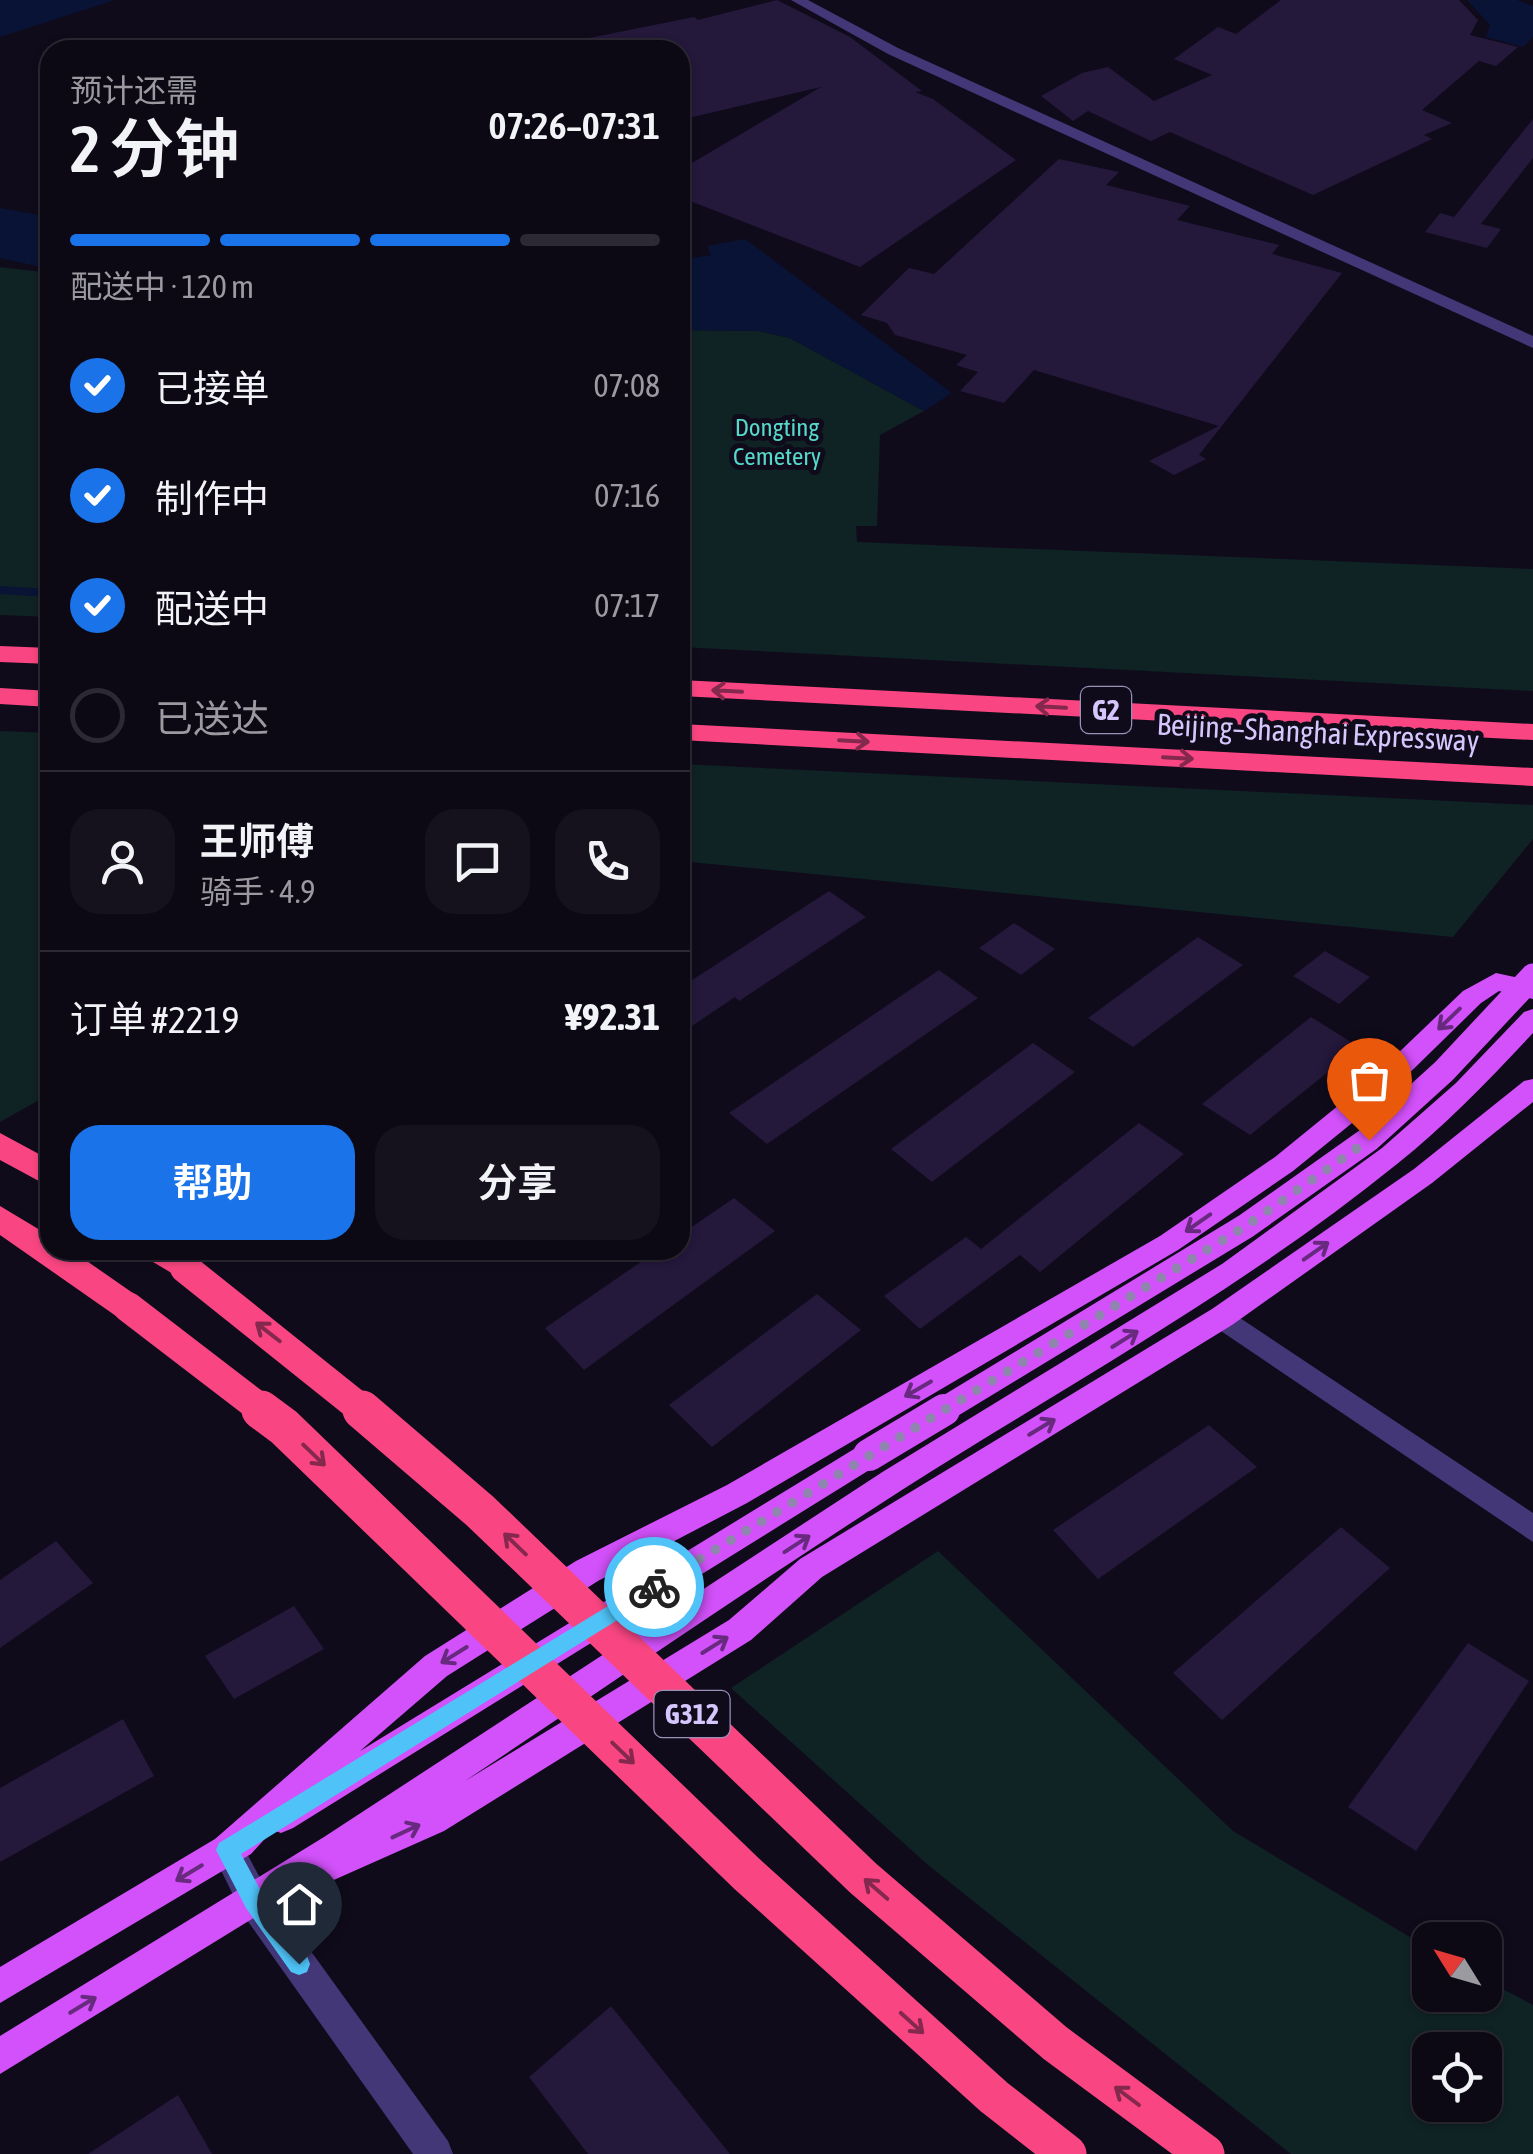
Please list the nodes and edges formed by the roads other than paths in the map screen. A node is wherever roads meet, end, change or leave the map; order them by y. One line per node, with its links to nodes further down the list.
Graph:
1 (798, 0): 2 (street)
2 (1533, 342)
3 (0, 654): 4 (highway)
4 (40, 656)
5 (690, 689): 8 (highway, Beijing–Shanghai Expressway / G2, one-way to 5)
6 (0, 696): 7 (highway)
7 (40, 698)
8 (1533, 732)
9 (690, 733): 10 (highway, Beijing–Shanghai Expressway / G2, one-way to 10)
10 (1533, 776)
11 (1533, 976): 23 (main road, bridge)
12 (1533, 990): 23 (main road, one-way to 23)
13 (1533, 1018): 24 (main road, one-way to 13)
14 (1533, 1088): 21 (main road, one-way to 14)
15 (0, 1145): 16 (highway)
16 (40, 1169)
17 (0, 1218): 18 (highway, G312, one-way to 18, bridge)
18 (40, 1246)
19 (60, 1260): 28 (highway, G312, one-way to 28, bridge)
20 (173, 1260): 29 (highway, G312, one-way to 20, bridge)
21 (1222, 1318): 22 (street); 24 (main road, one-way to 21)
22 (1533, 1529)
23 (227, 1850): 24 (street); 25 (main road, one-way to 25)
24 (254, 1901): 26 (main road, one-way to 24); 27 (street)
25 (0, 1986)
26 (0, 2056)
27 (434, 2154)
28 (1067, 2154)
29 (1205, 2154)

